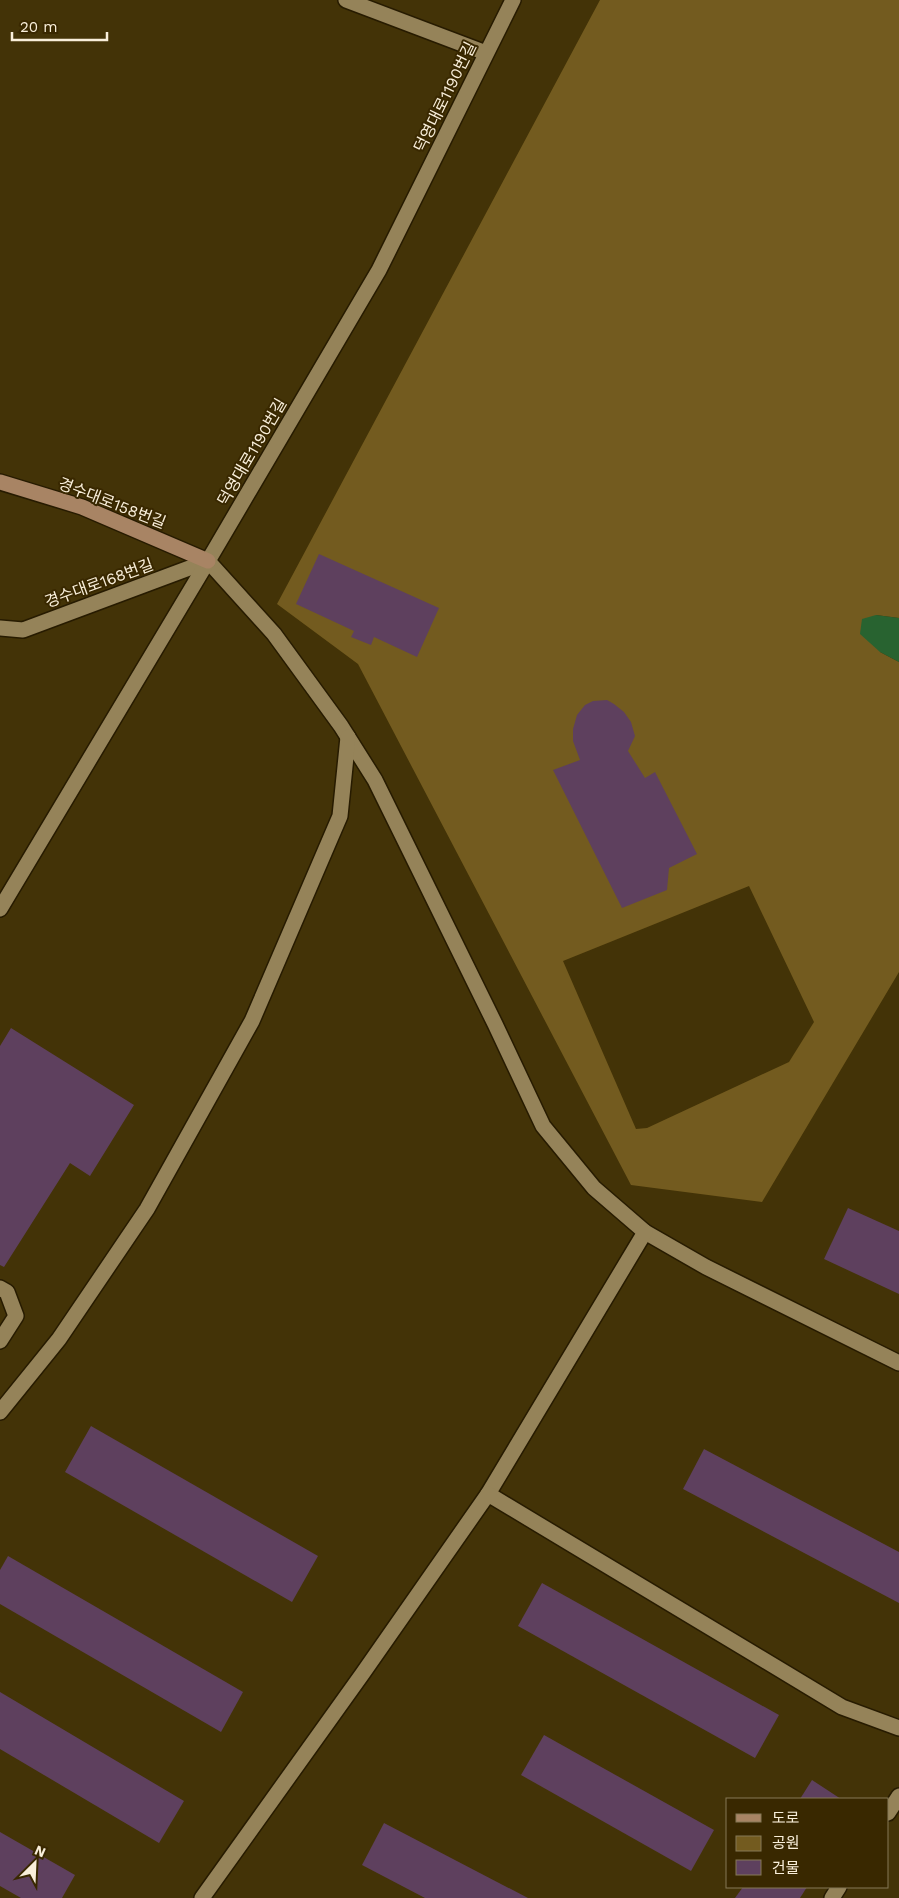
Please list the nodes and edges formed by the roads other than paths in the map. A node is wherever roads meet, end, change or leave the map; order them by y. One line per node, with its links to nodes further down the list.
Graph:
1 (346, 0): 3 (street)
2 (513, 0): 3 (street, 덕영대로1190번길)
3 (486, 53): 5 (street, 덕영대로1190번길)
4 (0, 482): 5 (main road, 경수대로158번길)
5 (208, 561): 6 (street, 경수대로168번길); 7 (street); 8 (street, 덕영대로1190번길)
6 (0, 628)
7 (348, 737): 9 (street); 13 (street)
8 (0, 909)
9 (644, 1232): 12 (street); 14 (street)
10 (0, 1288): 11 (street)
11 (0, 1341)
12 (899, 1363)
13 (0, 1412)
14 (488, 1494): 15 (street); 18 (street)
15 (899, 1728)
16 (899, 1796): 17 (street)
17 (889, 1811)
18 (202, 1898)

